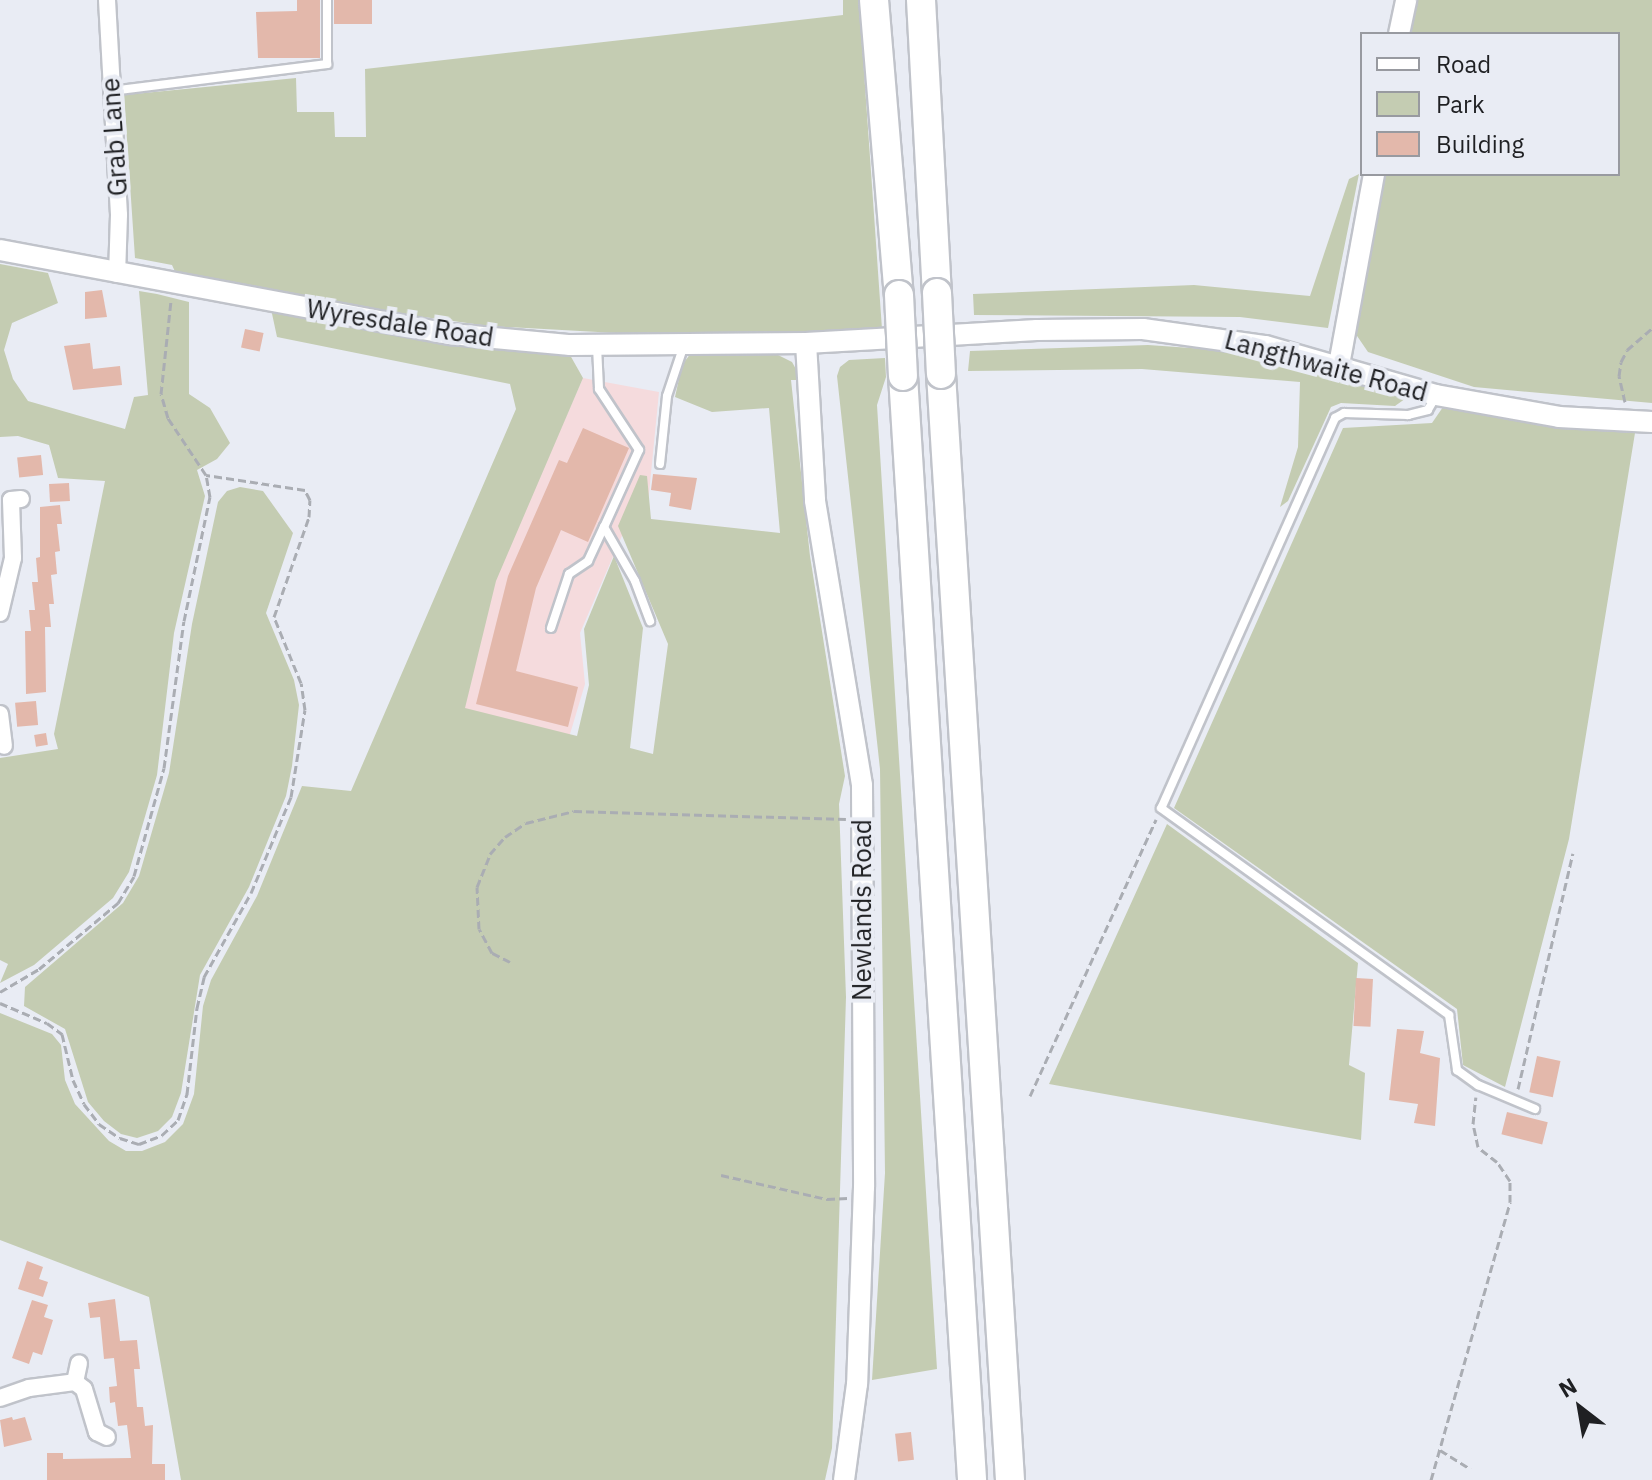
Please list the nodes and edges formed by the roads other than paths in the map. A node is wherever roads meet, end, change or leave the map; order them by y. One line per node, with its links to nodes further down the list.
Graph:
1 (107, 0): 7 (street, Grab Lane)
2 (327, 0): 7 (lane)
3 (874, 0): 32 (highway, bridge)
4 (921, 0): 33 (highway, bridge)
5 (1406, 0): 6 (street)
6 (1399, 32)
7 (110, 91): 10 (street, Grab Lane)
8 (1374, 176): 14 (street)
9 (0, 250): 10 (street, Wyresdale Road)
10 (117, 274): 12 (street, Wyresdale Road)
11 (806, 343): 13 (street, Wyresdale Road); 14 (street, Langthwaite Road); 31 (street, Newlands Road)
12 (597, 345): 13 (street, Wyresdale Road); 19 (lane)
13 (684, 345): 17 (lane)
14 (1339, 365): 15 (street, Langthwaite Road)
15 (1436, 395): 16 (street, Langthwaite Road); 26 (lane)
16 (1652, 422)
17 (660, 464)
18 (21, 499): 20 (street)
19 (604, 527): 22 (lane); 23 (lane)
20 (6, 558): 21 (street)
21 (0, 613)
22 (650, 621)
23 (551, 628)
24 (0, 714): 25 (street)
25 (4, 746)
26 (1535, 1109)
27 (79, 1363): 28 (street)
28 (75, 1382): 29 (street); 30 (street)
29 (0, 1398)
30 (98, 1436)
31 (844, 1480)
32 (972, 1480)
33 (1010, 1480)

